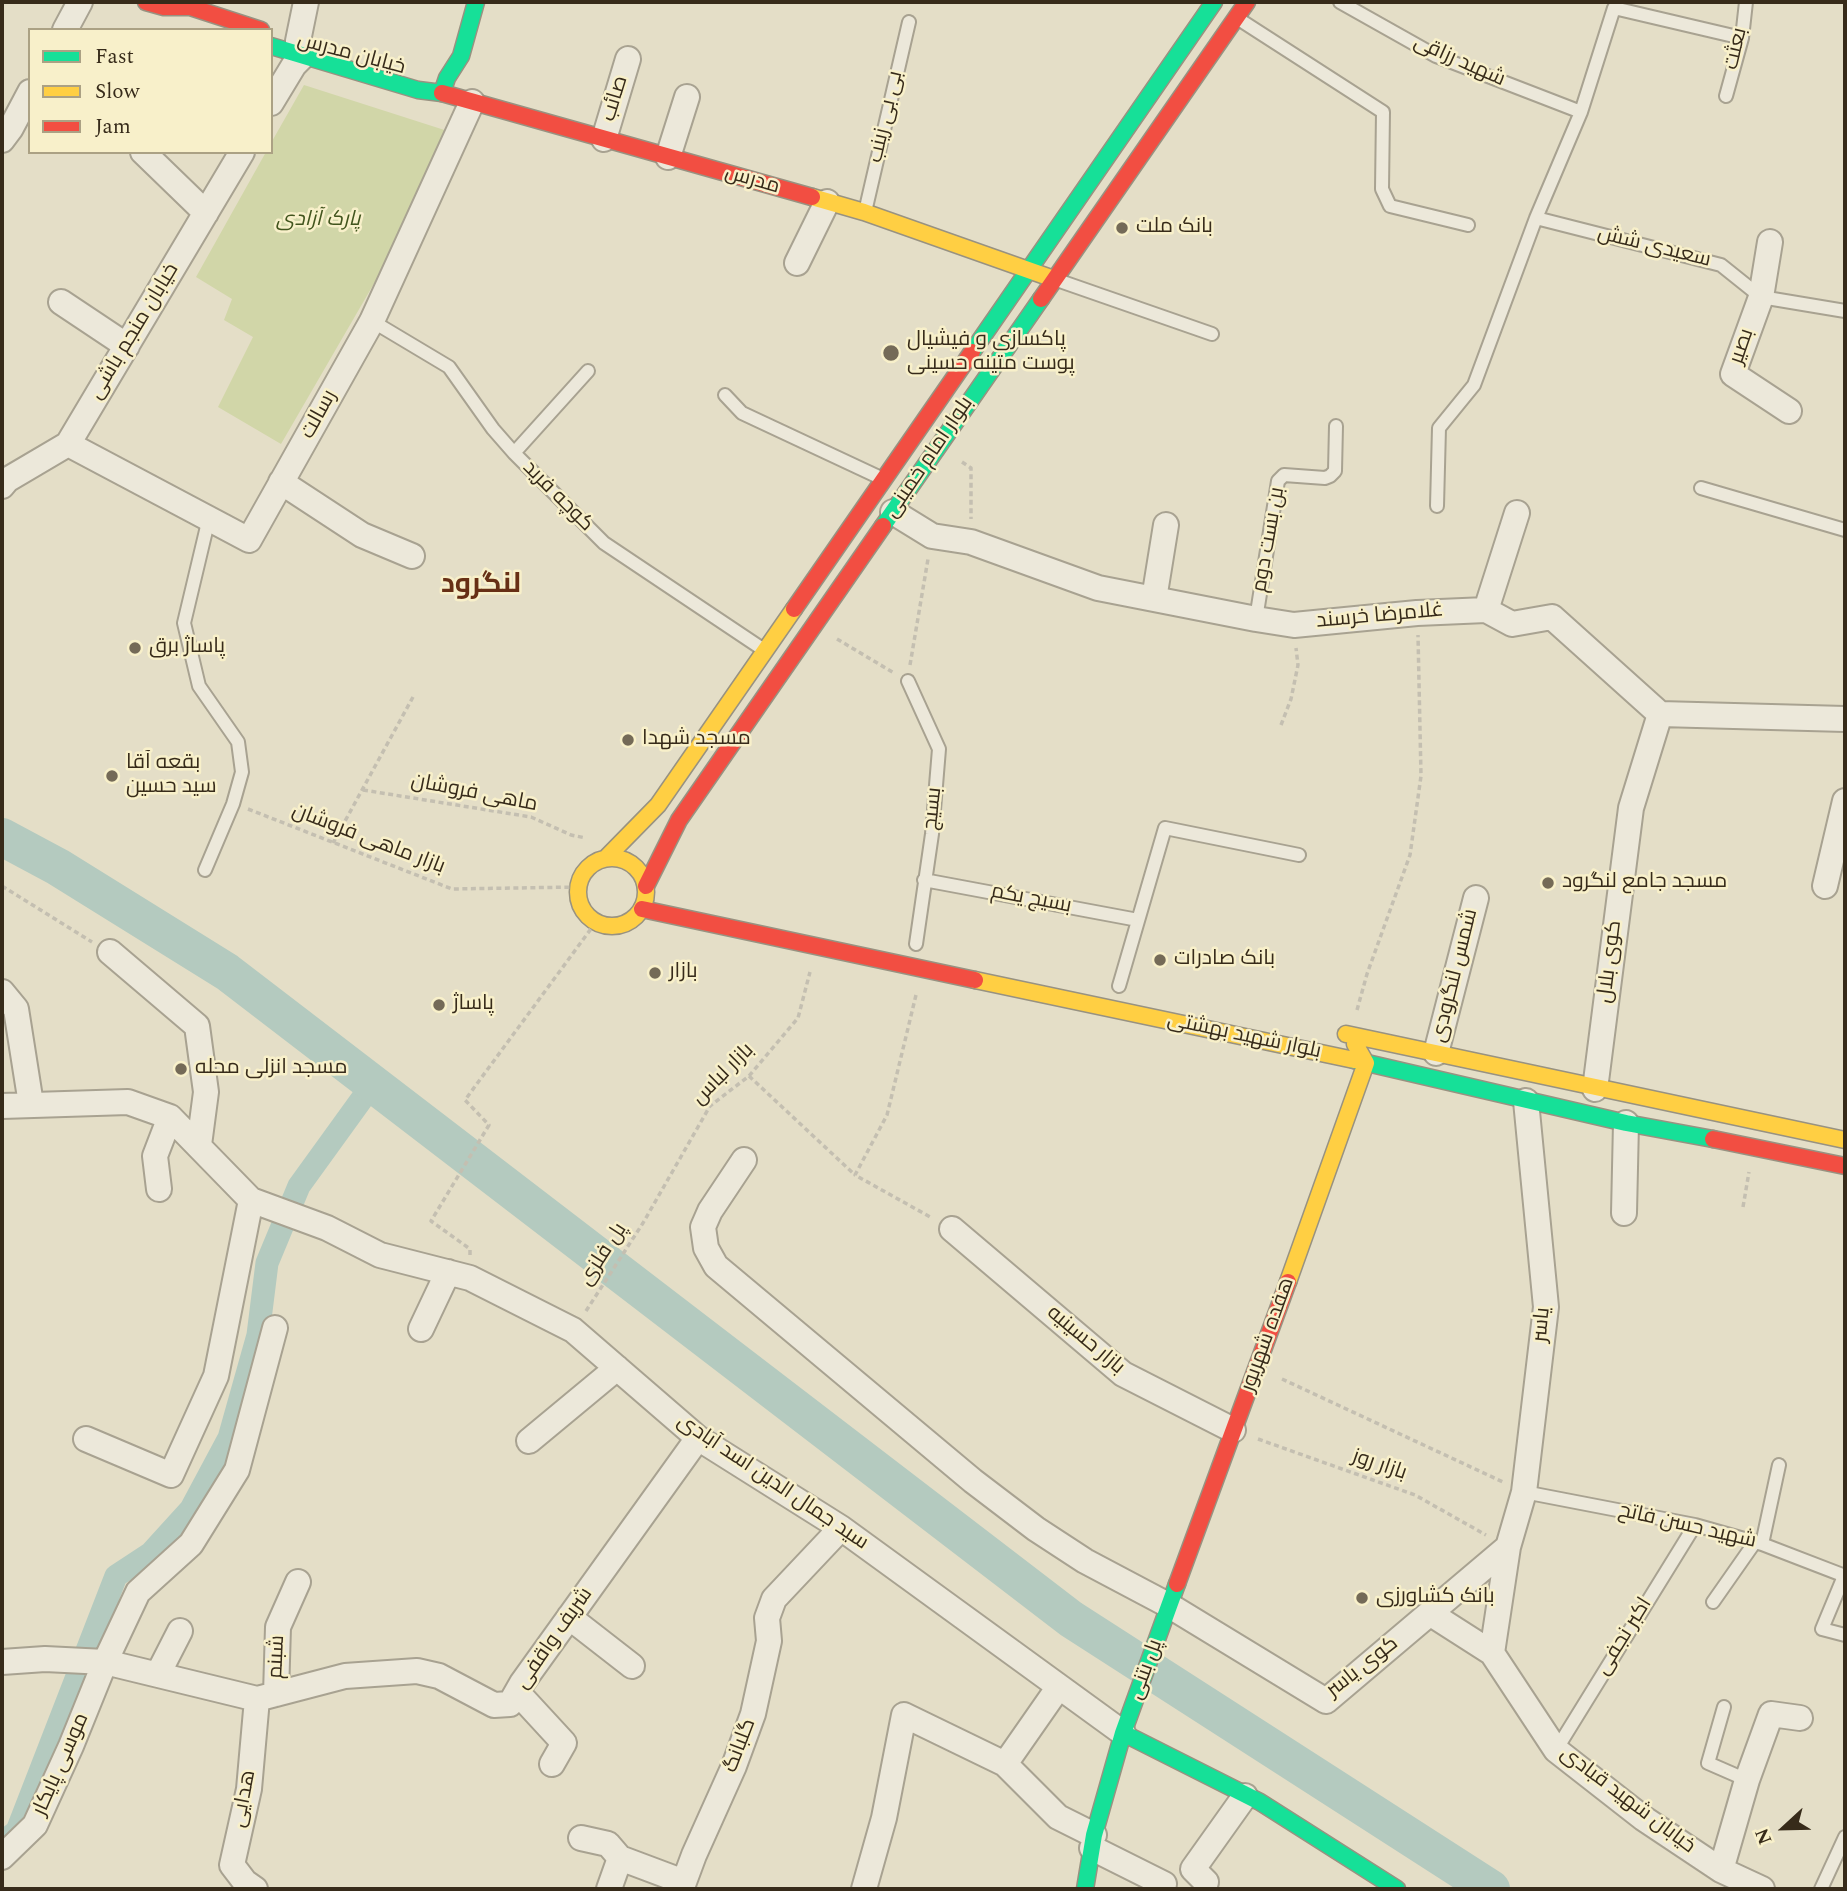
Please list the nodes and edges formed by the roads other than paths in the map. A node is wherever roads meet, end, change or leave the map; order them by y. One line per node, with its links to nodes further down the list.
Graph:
1 (80, 2): 12 (street)
2 (306, 2): 18 (street)
3 (460, 2): 21 (main road, خیابان مدرس)
4 (476, 2): 21 (main road)
5 (1214, 2): 40 (main road, بلوار امام خمینی)
6 (1248, 2): 10 (main road, بلوار امام خمینی)
7 (1340, 2): 27 (lane, شهید رزاقی)
8 (1746, 2): 16 (lane, بعثت)
9 (162, 4): 13 (main road); 14 (main road)
10 (1236, 17): 37 (lane); 41 (main road, بلوار امام خمینی)
11 (909, 22): 34 (lane, بی بی زینب)
12 (66, 28)
13 (216, 28)
14 (255, 28)
15 (273, 34): 18 (main road, خیابان مدرس)
16 (1742, 38): 23 (lane, بعثت); 27 (lane)
17 (273, 46): 18 (main road, خیابان مدرس)
18 (300, 49): 20 (main road, خیابان مدرس); 21 (main road, خیابان مدرس); 25 (street)
19 (628, 59): 28 (street, صائب)
20 (416, 72)
21 (444, 85): 26 (main road, خیابان مدرس)
22 (28, 96): 29 (street)
23 (1726, 96)
24 (687, 97): 32 (street)
25 (273, 100)
26 (472, 102): 28 (main road, مدرس); 45 (street, رسالت)
27 (1581, 112): 36 (lane)
28 (604, 139): 32 (main road, مدرس)
29 (2, 140)
30 (145, 154): 35 (street)
31 (241, 154): 35 (street, خیابان منجم باشی)
32 (668, 157): 33 (main road, مدرس)
33 (828, 202): 34 (main road, مدرس); 39 (street)
34 (864, 212): 40 (main road, مدرس)
35 (206, 213): 47 (street, خیابان منجم باشی)
36 (1536, 218): 42 (lane, سعیدی شش); 58 (lane)
37 (1468, 225)
38 (1770, 242): 42 (street)
39 (797, 263)
40 (1030, 269): 41 (main road, مدرس); 55 (main road, بلوار امام خمینی)
41 (1053, 279): 46 (lane); 59 (main road, بلوار امام خمینی)
42 (1761, 297): 44 (lane, سعیدی شش); 50 (street, بصیر)
43 (61, 302): 47 (street)
44 (1845, 311)
45 (372, 321): 53 (lane, کوچه فرید); 56 (street, رسالت)
46 (1212, 334)
47 (127, 346): 52 (street, خیابان منجم باشی)
48 (588, 370): 53 (lane)
49 (725, 395): 55 (lane)
50 (1789, 411)
51 (1336, 426): 67 (lane, بن بست دوم)
52 (68, 444): 54 (street, خیابان منجم باشی); 61 (street, رسالت)
53 (514, 453): 68 (lane, کوچه فرید)
54 (4, 480)
55 (883, 480): 68 (main road, بلوار امام خمینی)
56 (281, 482): 61 (street, رسالت); 64 (street)
57 (1701, 488): 63 (lane)
58 (1437, 506)
59 (893, 512): 65 (street, غلامرضا خرسند); 78 (main road, بلوار امام خمینی)
60 (1517, 513): 66 (street)
61 (209, 518): 75 (lane)
62 (1166, 525): 65 (street)
63 (1845, 530)
64 (412, 556)
65 (1154, 599): 67 (street, غلامرضا خرسند)
66 (1486, 610): 67 (street, غلامرضا خرسند); 70 (street, غلامرضا خرسند)
67 (1256, 619)
68 (764, 650): 74 (main road, بلوار امام خمینی)
69 (908, 681): 76 (lane, بسیج)
70 (1660, 714): 71 (street); 89 (street, کوی بلال)
71 (1845, 719)
72 (1845, 801): 77 (street)
73 (1299, 855): 81 (lane)
74 (606, 858): 78 (main road); 80 (main road)
75 (205, 870)
76 (925, 880): 81 (lane, بسیج یکم); 82 (lane, بسیج)
77 (1825, 886)
78 (651, 890): 80 (main road)
79 (1475, 898): 87 (street, شمس لنگرودی)
80 (642, 909): 88 (main road, بلوار شهید بهشتی)
81 (1138, 919): 85 (lane)
82 (916, 944)
83 (110, 952): 96 (street)
84 (1101, 982): 85 (main road)
85 (1126, 987)
86 (2, 992): 91 (street)
87 (1436, 1054): 88 (main road, بلوار شهید بهشتی); 89 (main road, بلوار شهید بهشتی)
88 (1366, 1063): 90 (main road, بلوار شهید بهشتی); 107 (main road, هفده شهریور)
89 (1595, 1089): 95 (main road, بلوار شهید بهشتی)
90 (1526, 1101): 94 (main road, بلوار شهید بهشتی); 112 (street, یاسر)
91 (31, 1104): 92 (street); 93 (street)
92 (2, 1106)
93 (170, 1117): 96 (street); 99 (street)
94 (1626, 1123): 98 (main road, بلوار شهید بهشتی); 101 (street)
95 (1845, 1140)
96 (199, 1145): 100 (street)
97 (744, 1160): 120 (street)
98 (1845, 1166)
99 (159, 1189)
100 (251, 1200): 103 (street, سید جمال الدین اسد آبادی); 109 (street)
101 (1624, 1213)
102 (953, 1229): 107 (street, بازار حسینیه)
103 (459, 1275): 105 (street); 106 (street, سید جمال الدین اسد آبادی)
104 (275, 1328): 127 (street, موسی پایکار)
105 (421, 1329)
106 (617, 1368): 108 (street, سید جمال الدین اسد آبادی); 110 (street)
107 (1233, 1430): 120 (main road, هفده شهریور)
108 (698, 1438): 114 (street, سید جمال الدین اسد آبادی); 122 (street, شریف واقفی)
109 (86, 1439)
110 (529, 1441)
111 (1779, 1465): 115 (lane)
112 (1524, 1492): 113 (lane, شهید حسن فاتح); 116 (street, یاسر)
113 (1695, 1525): 115 (lane, شهید حسن فاتح); 136 (lane, اکبر نجفی)
114 (841, 1528): 130 (street, سید جمال الدین اسد آبادی); 145 (street, گلبانگ)
115 (1759, 1543): 117 (lane, شهید حسن فاتح); 119 (lane)
116 (1507, 1547): 121 (street, کوی یاسر); 125 (street, یاسر)
117 (1845, 1576): 124 (lane)
118 (298, 1581): 132 (street, شبنم)
119 (1713, 1602)
120 (1170, 1606): 121 (street, کوی یاسر); 135 (main road, پل بتنی)
121 (1431, 1614): 125 (street)
122 (569, 1617): 128 (street); 131 (street, شریف واقفی)
123 (180, 1631): 129 (street)
124 (1845, 1635)
125 (1492, 1653): 136 (street, خیابان شهید قبادی)
126 (2, 1662): 127 (street, شریف واقفی)
127 (105, 1662): 129 (street, شریف واقفی); 144 (street, موسی پایکار)
128 (632, 1666)
129 (158, 1674): 132 (street, شریف واقفی)
130 (1058, 1688): 135 (street, سید جمال الدین اسد آبادی); 138 (street)
131 (517, 1692): 132 (street, شریف واقفی); 137 (street)
132 (267, 1697): 149 (street, هدایی)
133 (1724, 1707): 139 (lane)
134 (1800, 1718): 139 (street)
135 (1123, 1733): 140 (main road); 143 (main road)
136 (1556, 1749): 146 (street, خیابان شهید قبادی)
137 (552, 1763)
138 (1005, 1764): 143 (street); 151 (street)
139 (1747, 1780): 146 (street)
140 (1245, 1796): 147 (street); 153 (main road)
141 (581, 1838): 145 (street)
142 (1845, 1838): 155 (lane)
143 (1093, 1842): 148 (street); 152 (main road)
144 (2, 1857)
145 (620, 1858): 150 (street)
146 (1721, 1870): 154 (street, خیابان شهید قبادی)
147 (1206, 1882)
148 (1164, 1884)
149 (255, 1889)
150 (609, 1889)
151 (864, 1889)
152 (1085, 1889)
153 (1397, 1889)
154 (1762, 1889)
155 (1821, 1889)

